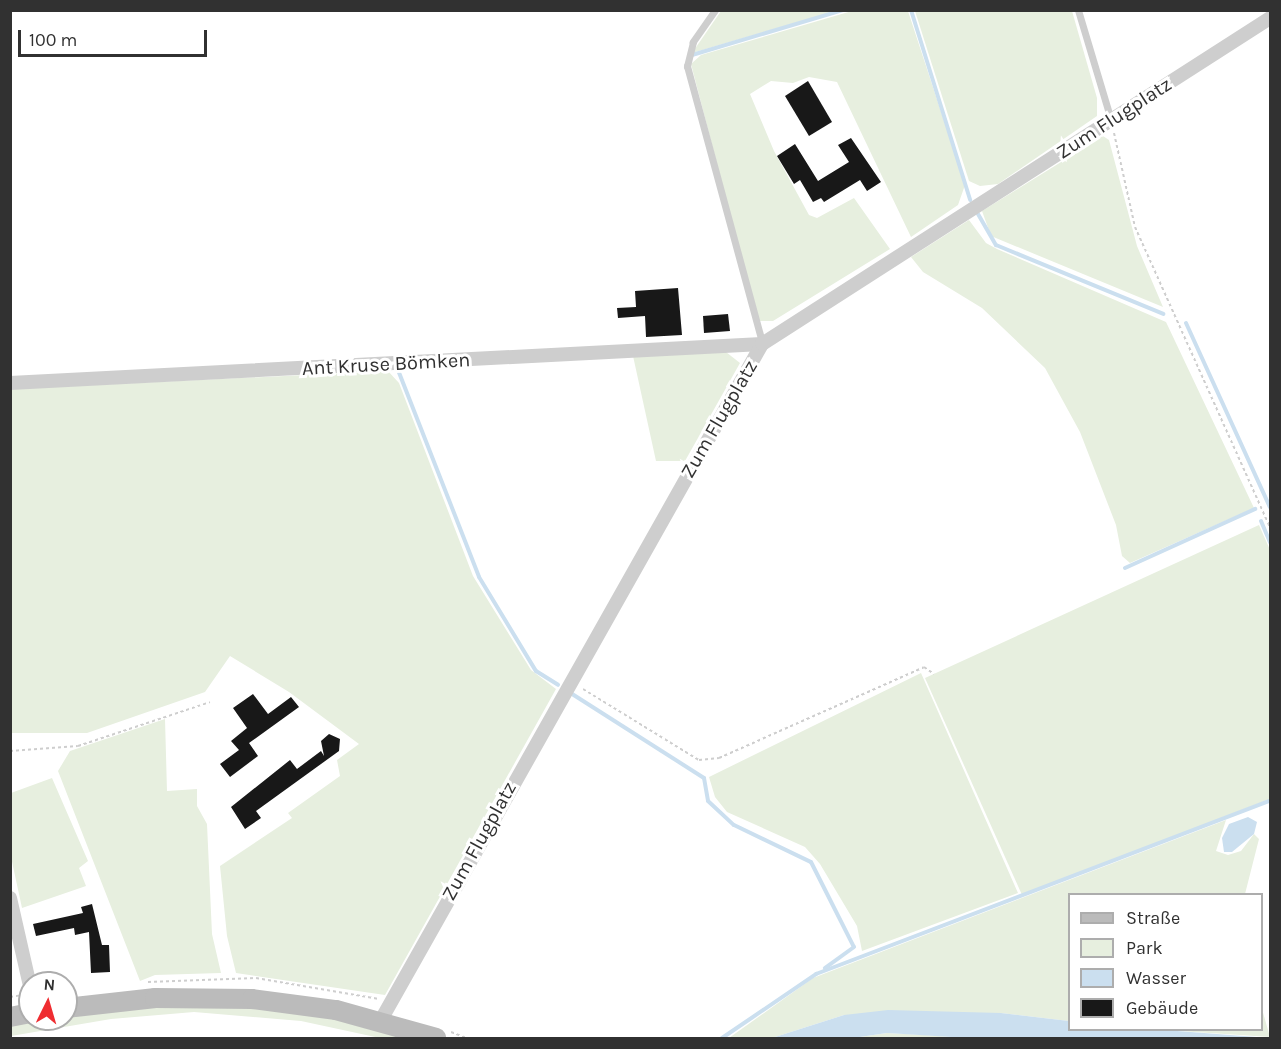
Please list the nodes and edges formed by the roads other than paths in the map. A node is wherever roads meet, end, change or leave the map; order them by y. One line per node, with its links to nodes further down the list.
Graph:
1 (716, 10): 5 (lane)
2 (1078, 10): 4 (lane)
3 (1270, 18): 4 (street, Zum Flugplatz)
4 (1111, 120): 5 (street, Zum Flugplatz)
5 (762, 344): 6 (street, Ant Kruse Bömken); 10 (street, Zum Flugplatz)
6 (10, 383)
7 (10, 898): 8 (street)
8 (27, 971)
9 (78, 1006): 10 (street)
10 (381, 1020): 11 (street)
11 (436, 1038)

